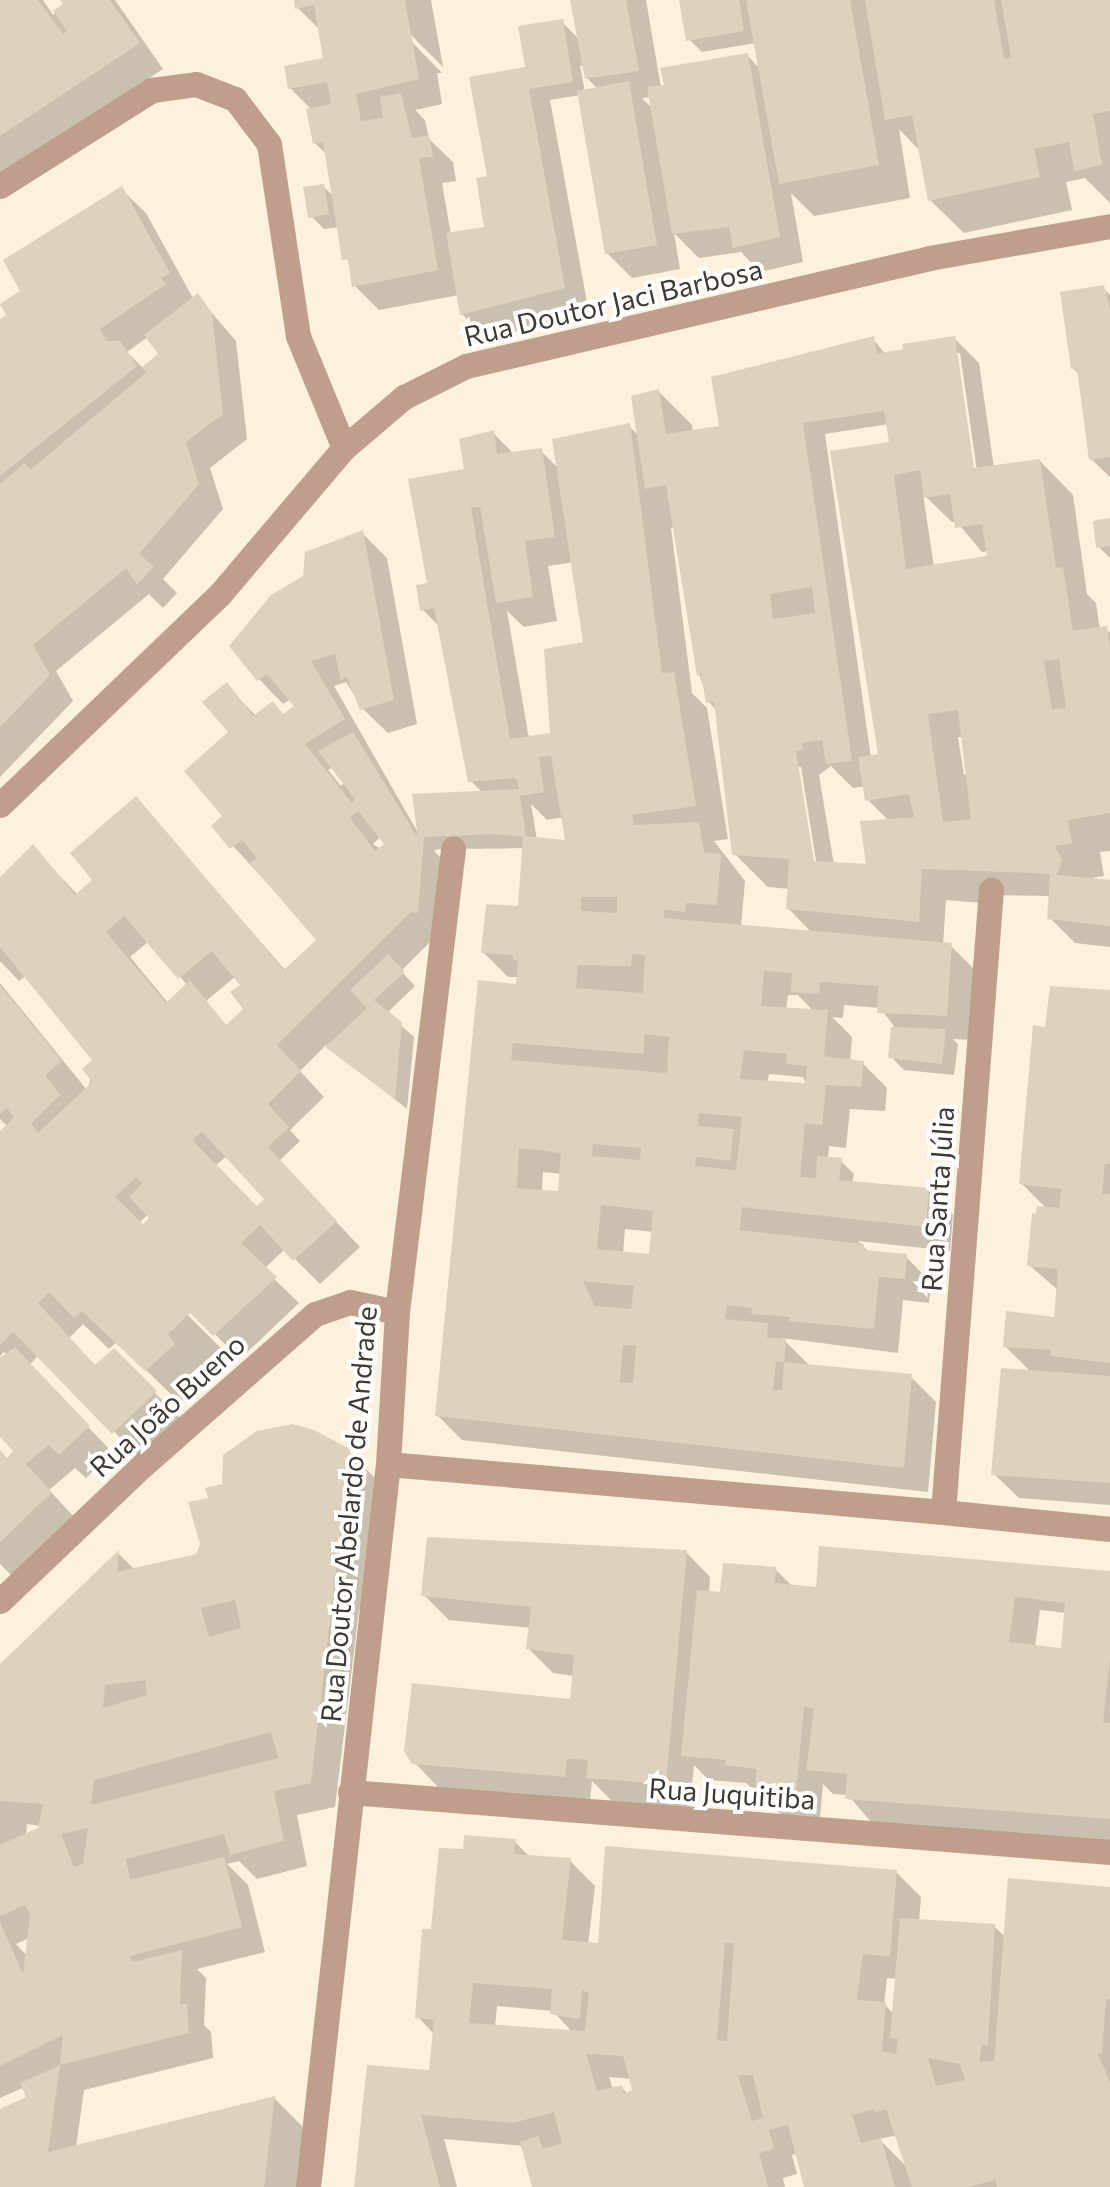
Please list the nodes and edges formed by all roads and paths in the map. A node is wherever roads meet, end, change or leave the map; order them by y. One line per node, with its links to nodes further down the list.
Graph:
1 (0, 186): 3 (street)
2 (1110, 226): 3 (street, Rua Doutor Jaci Barbosa)
3 (344, 448): 4 (street, Rua Doutor Jaci Barbosa)
4 (0, 805)
5 (453, 848): 7 (street, Rua Doutor Abelardo de Andrade)
6 (991, 890): 9 (street, Rua Santa Júlia)
7 (397, 1312): 8 (street, Rua Doutor Abelardo de Andrade); 11 (street, Rua João Bueno)
8 (388, 1464): 9 (street); 12 (street, Rua Doutor Abelardo de Andrade)
9 (943, 1512): 10 (street)
10 (1110, 1528)
11 (0, 1601)
12 (350, 1792): 13 (street, Rua Juquitiba); 14 (street, Rua Doutor Abelardo de Andrade)
13 (1110, 1852)
14 (308, 2187)

